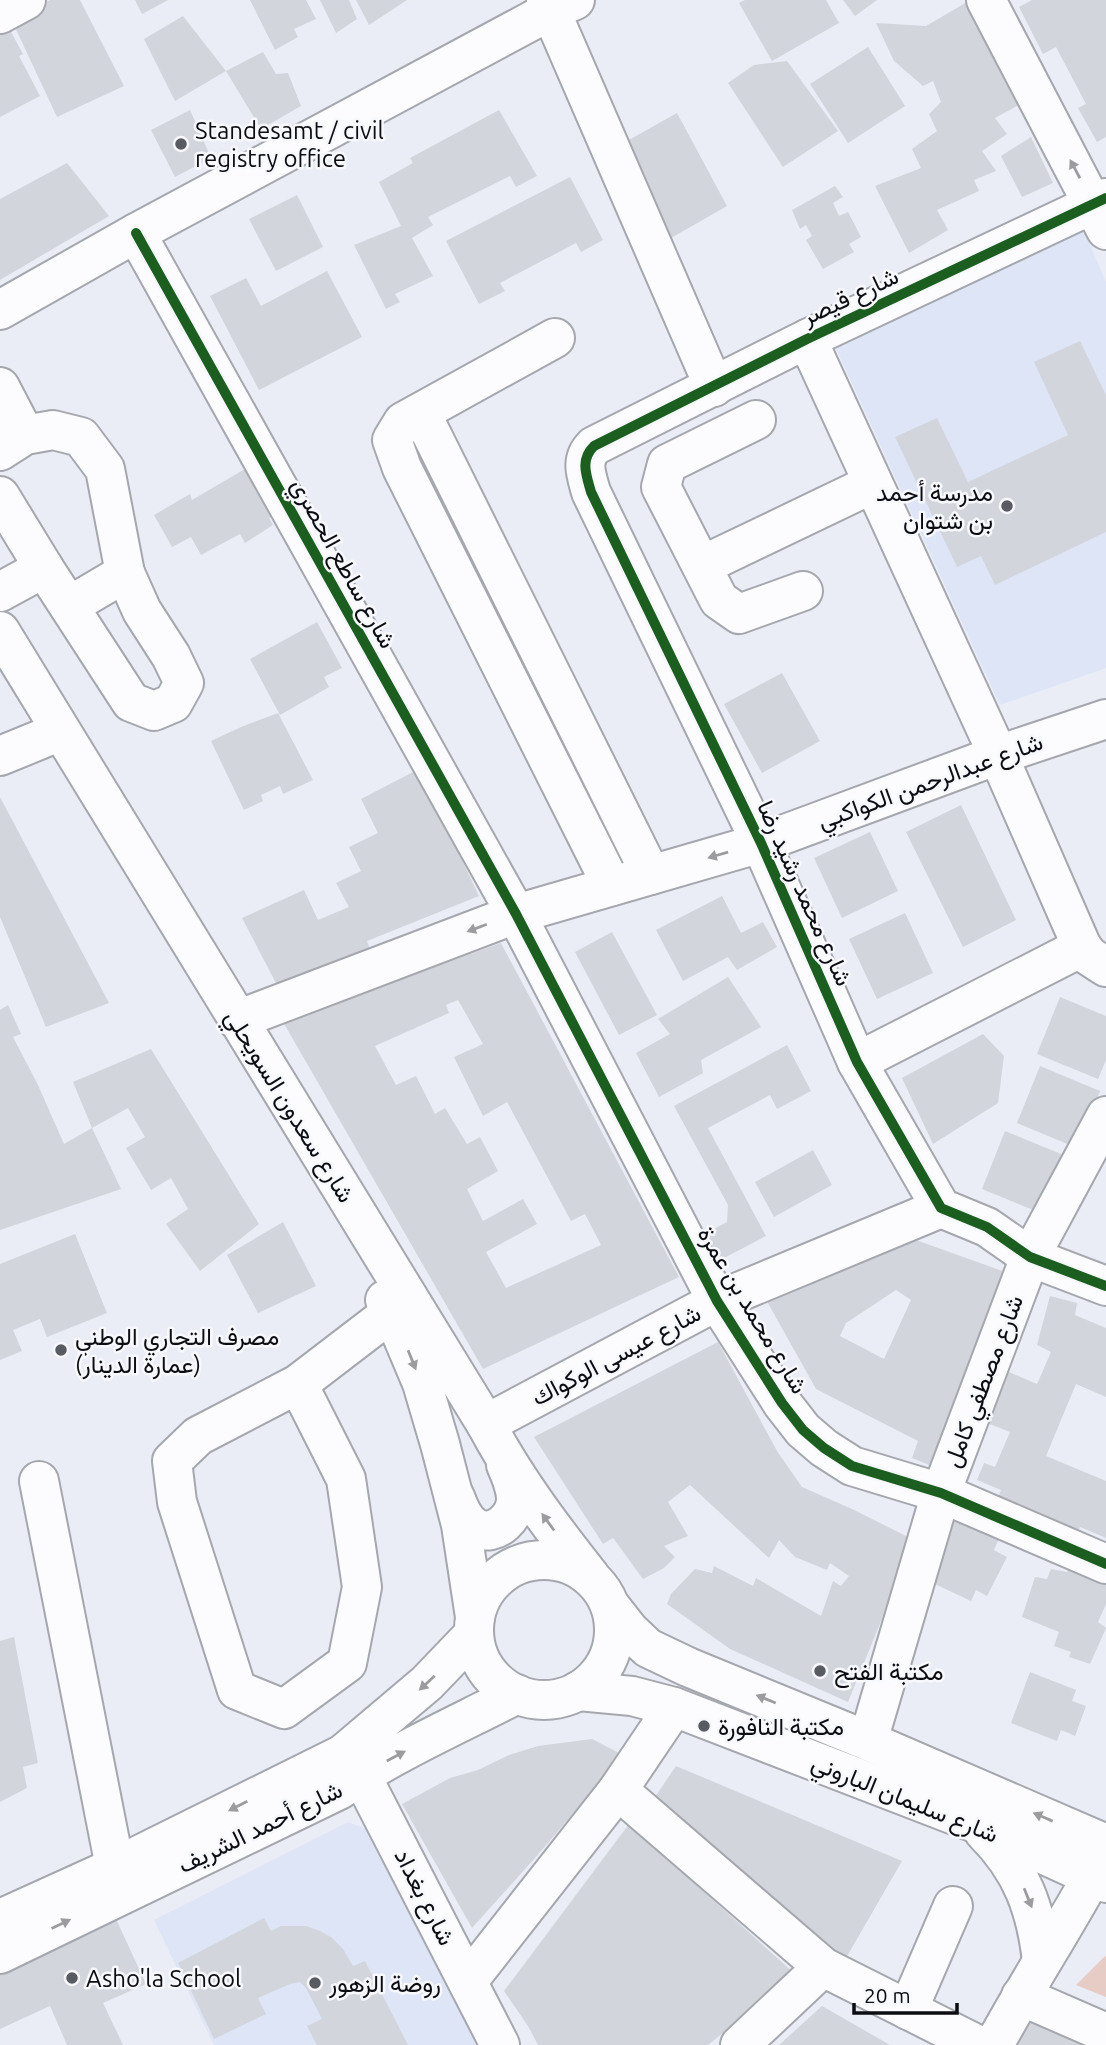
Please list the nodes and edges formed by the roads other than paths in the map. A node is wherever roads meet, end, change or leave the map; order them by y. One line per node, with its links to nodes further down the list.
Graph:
1 (26, 0): 4 (main road)
2 (986, 0): 5 (main road, one-way to 2)
3 (557, 4): 6 (main road); 11 (main road)
4 (0, 14)
5 (1102, 211): 9 (main road, شارع قيصر)
6 (136, 233): 7 (main road); 33 (main road, شارع ساطع الحصري)
7 (0, 310)
8 (555, 338): 12 (main road)
9 (807, 339): 11 (main road, شارع قيصر); 16 (main road)
10 (0, 387): 15 (main road)
11 (714, 387): 14 (main road, شارع قيصر)
12 (421, 413): 31 (main road); 32 (main road)
13 (756, 420): 18 (main road)
14 (614, 435): 30 (main road, شارع محمد رشيد رضا)
15 (12, 443): 20 (main road)
16 (873, 484): 18 (main road); 28 (main road)
17 (0, 496): 19 (main road)
18 (703, 565): 21 (main road)
19 (44, 568): 22 (main road); 23 (main road)
20 (125, 573): 23 (main road); 23 (main road)
21 (803, 591)
22 (0, 592)
23 (69, 606)
24 (0, 631): 35 (main road, شارع سعدون السويحلي)
25 (0, 671): 27 (main road, شارع سعدون السويحلي)
26 (1106, 719): 28 (main road, شارع عبدالرحمن الكواكبي)
27 (44, 738): 29 (main road); 42 (main road, شارع سعدون السويحلي)
28 (998, 755): 30 (main road, شارع عبدالرحمن الكواكبي); 34 (main road)
29 (0, 756)
30 (761, 843): 31 (main road, شارع عبدالرحمن الكواكبي, one-way to 31); 36 (main road, شارع محمد رشيد رضا)
31 (651, 875): 32 (main road, شارع عبدالرحمن الكواكبي)
32 (612, 886): 33 (main road, شارع عبدالرحمن الكواكبي)
33 (516, 914): 35 (main road, شارع عبدالرحمن الكواكبي, one-way to 35); 41 (main road, شارع محمد بن عمرة)
34 (1094, 957): 36 (main road)
35 (237, 1020): 44 (main road, شارع سعدون السويحلي)
36 (857, 1062): 38 (main road, شارع محمد رشيد رضا)
37 (1106, 1116): 39 (main road, شارع مصطفي كامل)
38 (942, 1208): 39 (main road); 41 (main road, شارع عيسى الوكواك)
39 (1030, 1256): 40 (main road); 47 (main road, شارع مصطفي كامل)
40 (1106, 1286)
41 (717, 1301): 44 (main road, شارع عيسى الوكواك); 47 (main road, شارع محمد بن عمرة)
42 (392, 1312): 43 (main road); 46 (main road, شارع سعدون السويحلي, one-way to 46)
43 (298, 1384): 43 (main road)
44 (493, 1437): 46 (main road); 49 (main road, شارع سعدون السويحلي, one-way to 44)
45 (39, 1481): 59 (main road)
46 (453, 1492): 50 (main road, شارع سعدون السويحلي)
47 (941, 1493): 48 (main road, شارع محمد بن عمرة); 54 (main road, شارع مصطفي كامل)
48 (1106, 1564)
49 (600, 1591): 50 (main road); 51 (main road); 54 (main road, شارع سليمان الباروني, one-way to 49)
50 (475, 1625): 52 (main road); 55 (main road, شارع أحمد الشريف, one-way to 55)
51 (578, 1691): 52 (main road); 53 (main road, شارع سليمان الباروني)
52 (517, 1694): 55 (main road, شارع أحمد الشريف, one-way to 52)
53 (674, 1707): 56 (main road); 57 (main road, شارع سليمان الباروني)
54 (868, 1741): 58 (main road, شارع سليمان الباروني, one-way to 54)
55 (352, 1764): 59 (main road, شارع أحمد الشريف, one-way to 59); 62 (main road, شارع أحمد الشريف, one-way to 55); 65 (main road, شارع بغداد)
56 (618, 1790): 64 (main road); 65 (main road)
57 (975, 1823): 58 (main road, شارع سليمان الباروني); 63 (main road, one-way to 63)
58 (1102, 1864): 63 (main road)
59 (115, 1867): 61 (main road, شارع أحمد الشريف)
60 (953, 1906): 67 (main road)
61 (0, 1919)
62 (0, 1954)
63 (1042, 1961): 66 (main road)
64 (823, 1967): 67 (main road); 70 (main road)
65 (468, 1981): 69 (main road, شارع بغداد)
66 (1021, 1996): 68 (main road); 72 (main road)
67 (908, 2010): 71 (main road)
68 (1106, 2033)
69 (500, 2045)
70 (740, 2045)
71 (978, 2045)
72 (994, 2045)

